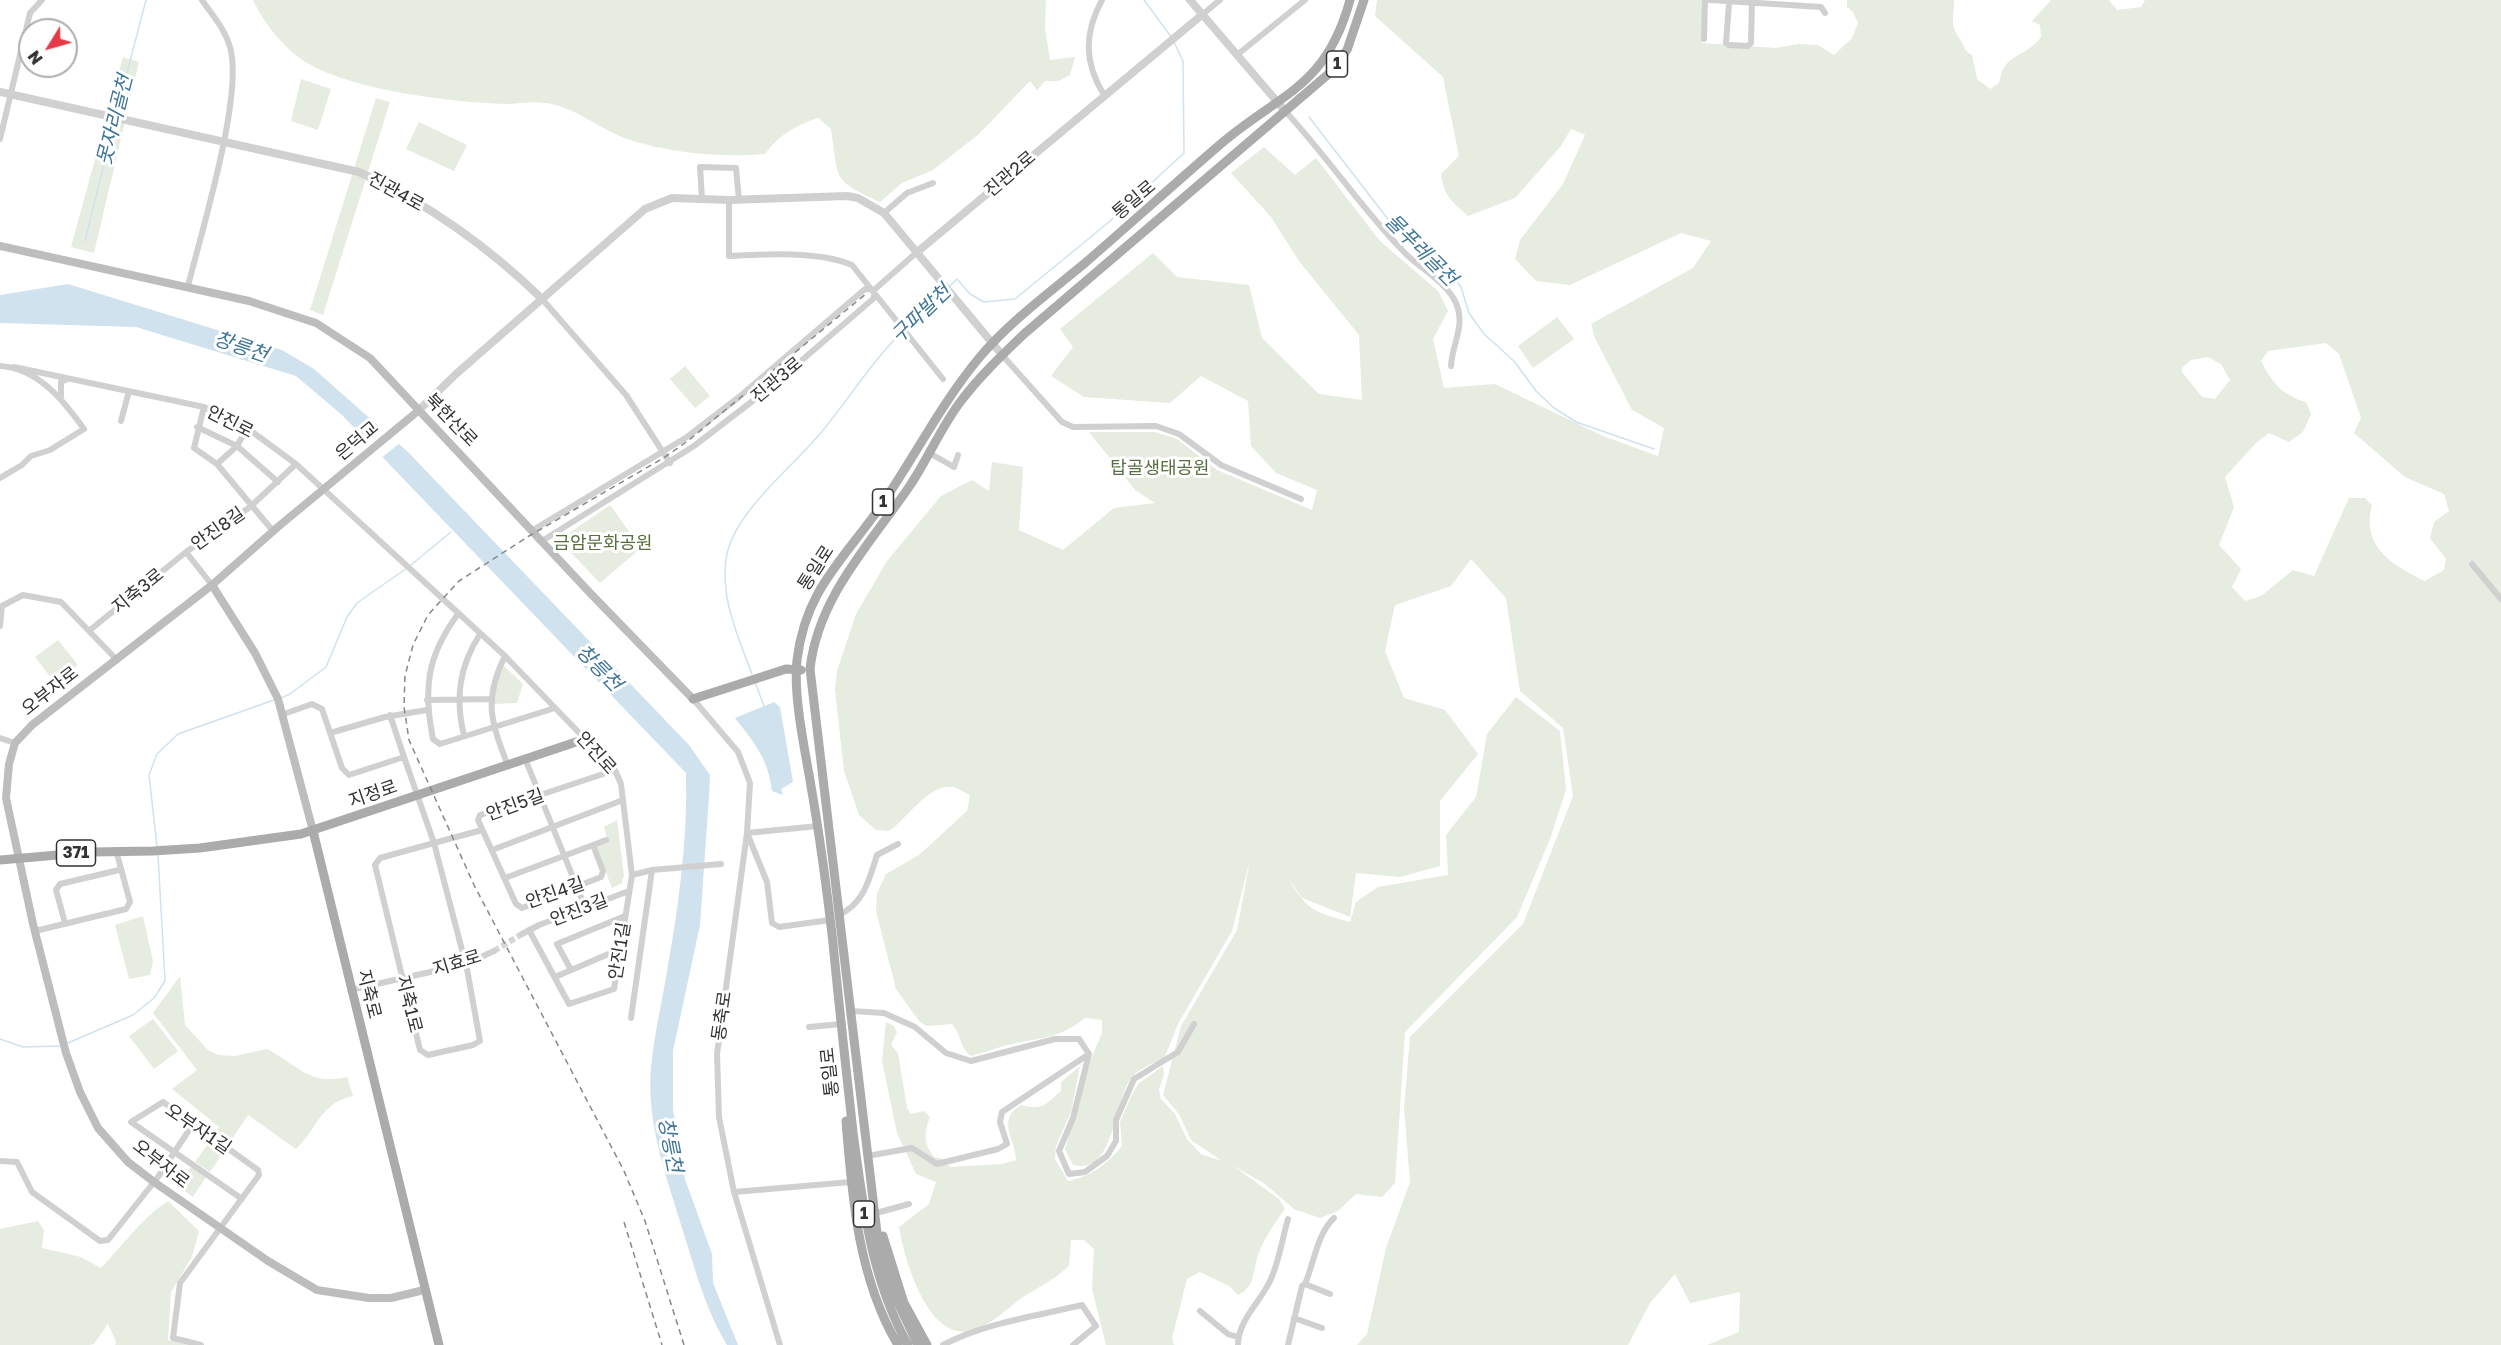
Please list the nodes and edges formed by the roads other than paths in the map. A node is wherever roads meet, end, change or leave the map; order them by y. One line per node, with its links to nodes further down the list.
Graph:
1 (42, 0): 18 (street)
2 (202, 0): 23 (street)
3 (1102, 0): 19 (street)
4 (1190, 0): 14 (street)
5 (1220, 0): 14 (street)
6 (1305, 0): 16 (street)
7 (1350, 0): 20 (main road, 통일로 / 1)
8 (1364, 0): 21 (main road, 통일로 / 1)
9 (1705, 0): 15 (street)
10 (1710, 0): 11 (street)
11 (1727, 1): 12 (street); 12 (street)
12 (1752, 1): 13 (street)
13 (1826, 13)
14 (1203, 14): 16 (street); 19 (street, 진관2로)
15 (1704, 39)
16 (1237, 55): 20 (street)
17 (0, 92): 18 (street)
18 (11, 94): 22 (street); 23 (street, 진관4로)
19 (1104, 95): 30 (street, 진관2로)
20 (1278, 103): 21 (street); 34 (main road, 통일로 / 1)
21 (1285, 111): 35 (main road, 통일로 / 1); 37 (street)
22 (0, 139)
23 (223, 140): 31 (street); 33 (street, 진관4로)
24 (933, 183): 28 (street)
25 (702, 199): 26 (street); 27 (street); 33 (street)
26 (729, 200): 27 (street); 32 (street)
27 (739, 200): 28 (street)
28 (884, 213): 30 (street)
29 (0, 246): 31 (main road, 북한산로)
30 (916, 254): 32 (street, 진관3로); 34 (street)
31 (188, 286): 44 (main road, 북한산로)
32 (874, 290): 40 (street); 49 (street, 진관3로); 52 (street, 진관3로)
33 (542, 299): 44 (street); 49 (street)
34 (992, 344): 35 (street); 77 (main road, 통일로 / 1)
35 (1003, 356): 50 (main road, 통일로 / 1); 61 (street)
36 (0, 366): 38 (street)
37 (1450, 366)
38 (14, 367): 39 (street, 안진로); 42 (street)
39 (68, 378): 41 (street, 안진로); 42 (street)
40 (943, 379)
41 (129, 391): 43 (street, 안진로); 45 (street)
42 (61, 397): 56 (street)
43 (204, 407): 46 (street, 안진8길); 47 (street, 안진로)
44 (418, 411): 55 (main road, 은덕교); 63 (main road, 북한산로)
45 (121, 421)
46 (197, 427): 48 (street); 53 (street, 안진8길)
47 (247, 428): 48 (street); 54 (street, 안진로)
48 (237, 446): 53 (street); 57 (street)
49 (663, 454): 52 (street); 58 (street, 진관3로)
50 (931, 454): 51 (street); 76 (main road, 통일로 / 1)
51 (958, 455)
52 (670, 463): 60 (street, 진관3로)
53 (217, 464): 62 (street, 안진8길)
54 (296, 464): 57 (street, 안진8길); 59 (street, 안진로)
55 (340, 476): 59 (main road, 오부자로)
56 (0, 478)
57 (278, 482): 62 (street, 안진8길)
58 (615, 482): 60 (street); 63 (street, 진관3로)
59 (324, 489): 64 (main road, 오부자로); 70 (street, 안진로)
60 (621, 493): 65 (street, 진관3로)
61 (1300, 499)
62 (250, 507): 64 (street, 안진8길); 66 (street, 안진8길)
63 (533, 530): 65 (main road, 북한산로)
64 (273, 531): 68 (main road, 오부자로)
65 (542, 541): 80 (main road, 북한산로)
66 (186, 552): 68 (street); 72 (street, 지축3로)
67 (2472, 564): 69 (street)
68 (212, 585): 75 (main road, 오부자로); 83 (main road, 지축로)
69 (2501, 599)
70 (458, 614): 73 (street, 안진로); 81 (street)
71 (0, 626): 72 (street)
72 (90, 630): 75 (street)
73 (480, 634): 74 (street, 안진로); 78 (street)
74 (505, 656): 79 (street); 82 (street, 안진로)
75 (117, 660): 91 (main road, 오부자로)
76 (810, 669): 77 (main road); 122 (main road, 통일로 / 1)
77 (796, 670): 80 (main road); 99 (main road, 통일로 / 1)
78 (459, 699): 79 (street); 81 (street); 88 (street)
79 (490, 699): 86 (street)
80 (693, 699): 103 (street, 동축로)
81 (427, 700): 84 (street)
82 (555, 708): 86 (street); 90 (street, 안진로)
83 (282, 710): 87 (street); 102 (main road, 지축로)
84 (427, 710): 85 (street); 88 (street)
85 (390, 715): 87 (street); 92 (street, 지축1로)
86 (495, 726): 88 (street); 94 (street)
87 (330, 733): 92 (street)
88 (464, 736)
89 (0, 738): 91 (street)
90 (585, 739): 93 (main road, 지정로); 95 (street, 안진로)
91 (15, 744): 111 (main road)
92 (404, 757): 96 (street, 지축1로)
93 (526, 761): 94 (main road, 지정로); 97 (street)
94 (509, 766): 96 (main road, 지정로)
95 (615, 770): 97 (street, 안진5길); 98 (street, 안진로)
96 (416, 796): 102 (main road, 지정로); 105 (street, 지축1로)
97 (540, 796): 100 (street); 101 (street, 안진5길)
98 (623, 800): 100 (street, 안진5길); 116 (street, 안진로)
99 (818, 826): 103 (street); 122 (main road, 통일로 / 1)
100 (552, 827): 109 (street, 안진5길); 110 (street)
101 (482, 830): 105 (street); 109 (street, 안진5길)
102 (313, 831): 108 (main road, 지정로 / 371); 133 (main road, 지축로)
103 (747, 833): 122 (street); 148 (street, 동축로)
104 (606, 840): 107 (street)
105 (434, 843): 129 (street, 지축1로); 132 (street, 지축1로)
106 (898, 844): 122 (street)
107 (593, 845): 110 (street, 안진4길); 118 (street, 안진4길)
108 (116, 850): 111 (main road, 371); 114 (street)
109 (492, 850): 117 (street)
110 (564, 856): 117 (street, 안진4길); 118 (street)
111 (20, 857): 112 (main road, 371); 125 (main road)
112 (0, 860)
113 (718, 865): 115 (street)
114 (119, 870): 123 (street); 123 (street)
115 (652, 870): 116 (street); 135 (street)
116 (632, 874): 119 (street, 안진로)
117 (505, 878): 118 (street, 안진4길)
118 (576, 886): 120 (street)
119 (629, 891): 120 (street, 안진3길); 121 (street, 안진1길)
120 (585, 908): 124 (street, 안진3길)
121 (625, 916): 127 (street, 안진1길); 130 (street)
122 (834, 918): 134 (main road, 통일로 / 1); 136 (main road, 통일로 / 1)
123 (65, 923): 125 (street)
124 (530, 930): 126 (street); 131 (street, 안진1길)
125 (35, 931): 146 (main road, 오부자로)
126 (522, 934)
127 (620, 949): 130 (street); 131 (street, 안진1길)
128 (494, 951): 129 (street, 지효로)
129 (466, 964): 132 (street, 지효로); 132 (street, 지축1로)
130 (571, 970): 131 (street)
131 (555, 977)
132 (403, 978): 133 (street, 지효로)
133 (350, 990): 156 (main road, 지축로)
134 (851, 1011): 139 (street); 141 (main road, 통일로 / 1)
135 (632, 1018)
136 (841, 1024): 138 (street); 140 (main road, 통일로 / 1)
137 (1194, 1024): 139 (street)
138 (809, 1027)
139 (1089, 1054): 144 (street)
140 (847, 1076): 147 (main road); 166 (main road, 통일로 / 1)
141 (859, 1077): 144 (main road); 167 (main road, 통일로 / 1)
142 (193, 1124): 143 (street); 143 (street, 오부자1길); 149 (street, 오부자1길)
143 (175, 1152): 146 (street); 149 (street, 오부자1길)
144 (873, 1155): 151 (main road)
145 (0, 1161): 146 (street)
146 (154, 1182): 154 (main road, 오부자로)
147 (851, 1182): 148 (street); 165 (main road)
148 (734, 1192): 164 (street, 동축로)
149 (242, 1199): 154 (street, 오부자1길)
150 (909, 1204): 151 (street)
151 (880, 1212): 168 (main road)
152 (1334, 1218): 155 (street)
153 (1288, 1219): 161 (street)
154 (221, 1227): 156 (main road, 오부자로); 162 (street)
155 (1305, 1284): 157 (street); 159 (street)
156 (424, 1290): 163 (main road, 지축로)
157 (1330, 1294)
158 (1200, 1311): 161 (street)
159 (1294, 1317): 160 (street); 172 (street)
160 (1322, 1328)
161 (1238, 1337): 171 (street)
162 (201, 1345)
163 (439, 1345)
164 (780, 1345)
165 (898, 1345)
166 (908, 1345)
167 (918, 1345)
168 (927, 1345)
169 (943, 1345): 170 (street)
170 (1073, 1345)
171 (1238, 1345)
172 (1288, 1345)

